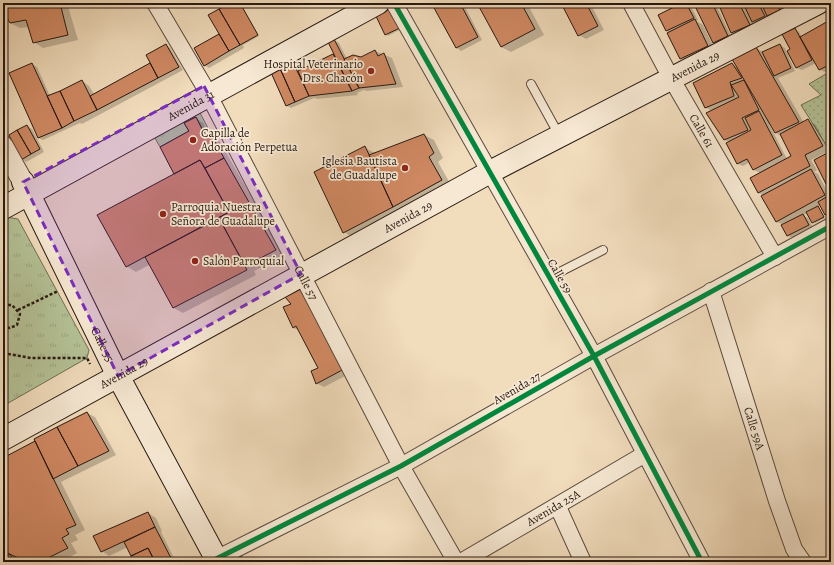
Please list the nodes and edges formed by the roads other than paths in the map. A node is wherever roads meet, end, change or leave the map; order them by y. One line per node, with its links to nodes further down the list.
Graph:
1 (154, 3): 9 (street, Calle 57)
2 (357, 3): 9 (main road, Avenida 31)
3 (378, 3): 9 (main road, Avenida 31)
4 (394, 3): 12 (street, Calle 59)
5 (631, 3): 7 (street, Calle 61)
6 (818, 3): 7 (main road, Avenida 29)
7 (671, 78): 10 (main road, Avenida 29); 18 (street, Calle 61)
8 (531, 84): 10 (lane)
9 (206, 90): 13 (main road, Avenida 31); 19 (street, Calle 57)
10 (560, 136): 12 (main road, Avenida 29)
11 (3, 146): 13 (street, Calle 55)
12 (490, 172): 19 (main road, Avenida 29); 20 (street, Calle 59)
13 (26, 188): 14 (main road, Avenida 31); 15 (main road, Avenida 31); 23 (main road, Calle 55)
14 (3, 193)
15 (3, 208)
16 (831, 226): 18 (street, Avenida 27)
17 (603, 250): 20 (lane)
18 (775, 257): 21 (street, Avenida 27)
19 (301, 274): 23 (main road, Avenida 29); 26 (street, Calle 57)
20 (550, 277): 22 (street, Calle 59)
21 (711, 291): 22 (street, Avenida 27); 33 (street, Calle 59A)
22 (594, 356): 25 (street, Calle 59); 26 (street, Avenida 27)
23 (110, 381): 24 (main road, Avenida 29); 28 (main road, Calle 55)
24 (3, 439)
25 (645, 454): 27 (street, Avenida 25A); 32 (street, Calle 59)
26 (401, 466): 28 (street, Avenida 27); 29 (street, Calle 57)
27 (558, 507): 30 (street, Avenida 25A); 31 (street)
28 (215, 561)
29 (456, 562)
30 (461, 562)
31 (583, 562)
32 (702, 562)
33 (803, 562)

